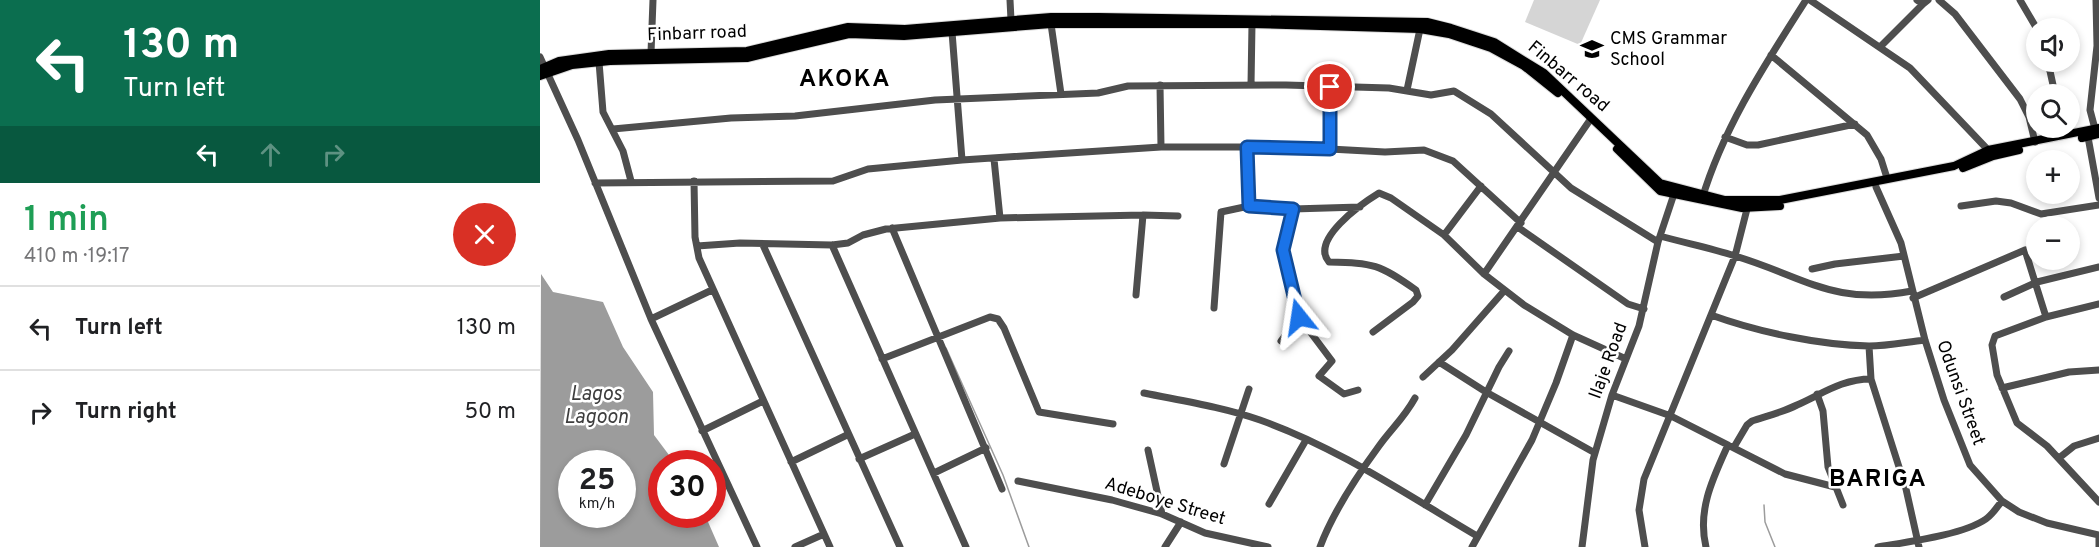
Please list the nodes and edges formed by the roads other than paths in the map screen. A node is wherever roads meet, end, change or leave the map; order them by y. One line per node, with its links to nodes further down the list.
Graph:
1 (653, 0): 16 (street)
2 (1010, 0): 9 (street)
3 (1808, 0): 15 (street); 17 (street)
4 (1940, 0): 37 (street)
5 (2020, 0): 8 (street)
6 (2096, 0): 19 (street)
7 (1923, 1): 15 (street)
8 (2031, 18)
9 (1011, 20): 10 (main road, Finbarr road); 16 (main road, Finbarr road)
10 (1099, 20): 11 (main road, Finbarr road); 12 (main road, Finbarr road); 51 (main road, Finbarr road)
11 (1051, 24): 14 (main road, Finbarr road); 27 (street)
12 (1252, 24): 13 (main road, Finbarr road); 24 (street)
13 (1420, 29): 26 (street); 29 (main road, Finbarr road)
14 (952, 32): 20 (main road, Finbarr road); 28 (street)
15 (1880, 47): 41 (street)
16 (651, 53): 21 (main road, Finbarr road)
17 (1771, 55): 30 (street); 34 (street)
18 (540, 57): 22 (street)
19 (2097, 60): 32 (street)
20 (599, 62): 21 (main road, Finbarr road); 31 (street)
21 (560, 64): 22 (main road)
22 (543, 71): 48 (street)
23 (1160, 85): 24 (street); 27 (street); 38 (street)
24 (1251, 85): 25 (street)
25 (1330, 87): 26 (street); 40 (street)
26 (1407, 90): 44 (street)
27 (1061, 94): 28 (street)
28 (958, 99): 31 (street); 43 (street)
29 (1590, 120): 44 (street); 51 (main road, Finbarr road)
30 (1855, 124): 34 (street); 45 (street)
31 (613, 129): 46 (street)
32 (2098, 130): 33 (main road, Finbarr road); 35 (main road, Finbarr road)
33 (2080, 134)
34 (1725, 137): 52 (street)
35 (2088, 137): 41 (main road, Finbarr road); 53 (street)
36 (2060, 138): 37 (main road, Finbarr road)
37 (2035, 142): 41 (main road, Finbarr road)
38 (1161, 147): 39 (street); 42 (street)
39 (1247, 147): 40 (street); 55 (street)
40 (1330, 149): 49 (street)
41 (1991, 153): 45 (main road, Finbarr road); 50 (main road, Finbarr road)
42 (994, 159): 43 (street); 62 (street)
43 (963, 160): 47 (street)
44 (1553, 172): 63 (street); 66 (street)
45 (1887, 178): 52 (main road, Finbarr road)
46 (631, 181): 47 (street); 48 (street)
47 (694, 181): 69 (street)
48 (596, 183): 87 (street)
49 (1481, 186): 63 (street); 65 (street)
50 (1876, 187): 59 (main road, Finbarr road); 71 (street, Odunsi Street)
51 (1674, 192): 52 (main road, Finbarr road); 66 (street, Ilaje Road)
52 (1703, 198): 59 (main road, Finbarr road)
53 (2099, 198)
54 (2099, 205): 56 (street)
55 (1249, 206): 58 (street); 82 (street)
56 (1961, 206)
57 (1360, 207): 58 (street); 65 (street); 88 (street)
58 (1293, 209): 85 (street)
59 (1747, 209): 70 (street)
60 (1143, 215): 61 (street); 62 (street); 79 (street)
61 (1178, 216)
62 (1000, 218): 64 (street)
63 (1520, 225): 74 (street); 83 (street)
64 (892, 228): 68 (street); 90 (street)
65 (1444, 235): 74 (street)
66 (1659, 239): 70 (street); 83 (street, Ilaje Road)
67 (763, 244): 68 (street); 69 (street); 116 (street)
68 (832, 245): 96 (street)
69 (697, 246): 76 (street)
70 (1735, 256): 78 (street); 84 (street)
71 (1904, 256): 73 (street); 78 (street, Odunsi Street)
72 (2099, 267): 75 (street)
73 (1812, 269)
74 (1484, 274): 77 (street)
75 (2037, 282): 78 (street); 80 (street); 86 (street)
76 (712, 290): 87 (street); 109 (street)
77 (1504, 291): 89 (street); 97 (street)
78 (1912, 294): 91 (street, Odunsi Street)
79 (1136, 295)
80 (2004, 297)
81 (2099, 304): 86 (street)
82 (1214, 308)
83 (1644, 309): 95 (street, Ilaje Road)
84 (1711, 315): 93 (street); 111 (street)
85 (1299, 317): 92 (street); 103 (street)
86 (2046, 318): 101 (street)
87 (651, 319): 114 (street)
88 (1373, 332)
89 (1573, 335): 95 (street); 112 (street)
90 (940, 337): 96 (street); 113 (street); 120 (street)
91 (1925, 340): 93 (street); 132 (street, Odunsi Street)
92 (1281, 341)
93 (1869, 345): 100 (street)
94 (1509, 351): 104 (street)
95 (1626, 358): 107 (street, Ilaje Road)
96 (882, 359): 115 (street)
97 (1439, 362): 99 (street); 104 (street)
98 (2099, 370): 101 (street)
99 (1423, 377)
100 (1871, 379): 106 (street); 142 (street)
101 (2002, 388): 123 (street)
102 (1248, 389): 110 (street)
103 (1358, 390)
104 (1486, 392): 112 (street); 135 (street)
105 (1144, 393): 110 (street)
106 (1817, 394): 119 (street); 130 (street)
107 (1612, 395): 111 (street); 122 (street, Ilaje Road)
108 (1415, 398): 127 (street)
109 (763, 401): 114 (street); 125 (street)
110 (1240, 414): 118 (street); 126 (street)
111 (1671, 416): 119 (street); 153 (street)
112 (1539, 423): 122 (street); 141 (street)
113 (1113, 424)
114 (702, 431): 144 (street)
115 (915, 434): 124 (street); 128 (street)
116 (848, 435): 124 (street); 125 (street)
117 (2099, 438): 123 (street)
118 (1306, 440): 127 (street); 134 (street)
119 (1731, 446): 130 (street); 154 (street)
120 (986, 448): 128 (street); 131 (street)
121 (1148, 450): 137 (street)
122 (1595, 453): 152 (street, Ilaje Road)
123 (2059, 458): 133 (street)
124 (859, 459): 147 (street)
125 (790, 462): 139 (street)
126 (1224, 464)
127 (1364, 469): 135 (street); 150 (street)
128 (934, 472): 143 (street)
129 (1018, 481): 137 (street, Adeboye Street)
130 (1835, 487): 136 (street)
131 (1002, 489)
132 (2002, 501): 140 (street, Odunsi Street); 142 (street)
133 (2099, 502)
134 (1269, 504)
135 (1425, 505): 141 (street)
136 (1843, 505)
137 (1162, 514): 138 (street, Adeboye Street)
138 (1180, 522): 148 (street); 149 (street, Adeboye Street)
139 (824, 534): 145 (street); 146 (street)
140 (2099, 535): 156 (street)
141 (1477, 536): 151 (street)
142 (1918, 544): 155 (street)
143 (963, 546)
144 (757, 547)
145 (795, 547)
146 (830, 547)
147 (900, 547)
148 (1164, 547)
149 (1268, 547)
150 (1320, 547)
151 (1472, 547)
152 (1582, 547)
153 (1645, 547)
154 (1706, 547)
155 (1878, 547)
156 (2099, 547)

